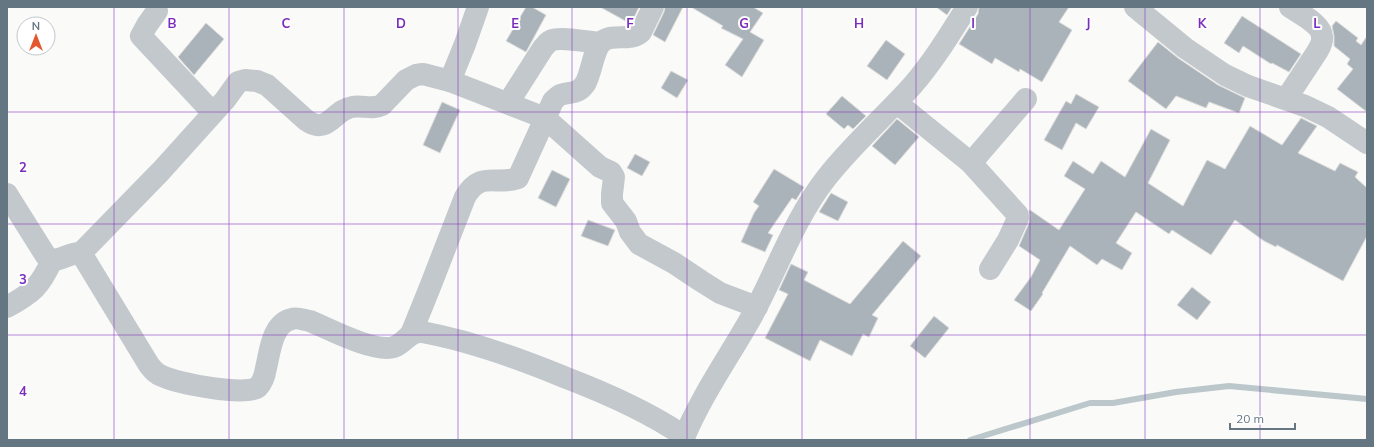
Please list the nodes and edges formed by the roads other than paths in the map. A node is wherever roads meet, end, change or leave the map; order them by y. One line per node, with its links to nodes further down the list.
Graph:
1 (478, 7): 8 (street)
2 (654, 7): 7 (street)
3 (968, 7): 11 (street)
4 (1135, 7): 10 (street)
5 (1290, 7): 10 (street)
6 (160, 8): 13 (street)
7 (600, 43): 12 (street); 14 (street)
8 (450, 81): 12 (street); 13 (street)
9 (1026, 99): 16 (street)
10 (1286, 99): 15 (street)
11 (897, 102): 16 (street); 22 (street)
12 (508, 103): 14 (street)
13 (213, 113): 18 (street)
14 (544, 118): 22 (street); 23 (street)
15 (1367, 143)
16 (971, 163): 20 (street)
17 (7, 194): 19 (street)
18 (81, 253): 19 (street); 23 (street)
19 (52, 260): 21 (street)
20 (990, 269)
21 (7, 307)
22 (756, 307): 24 (street)
23 (411, 334): 24 (street)
24 (684, 438)

